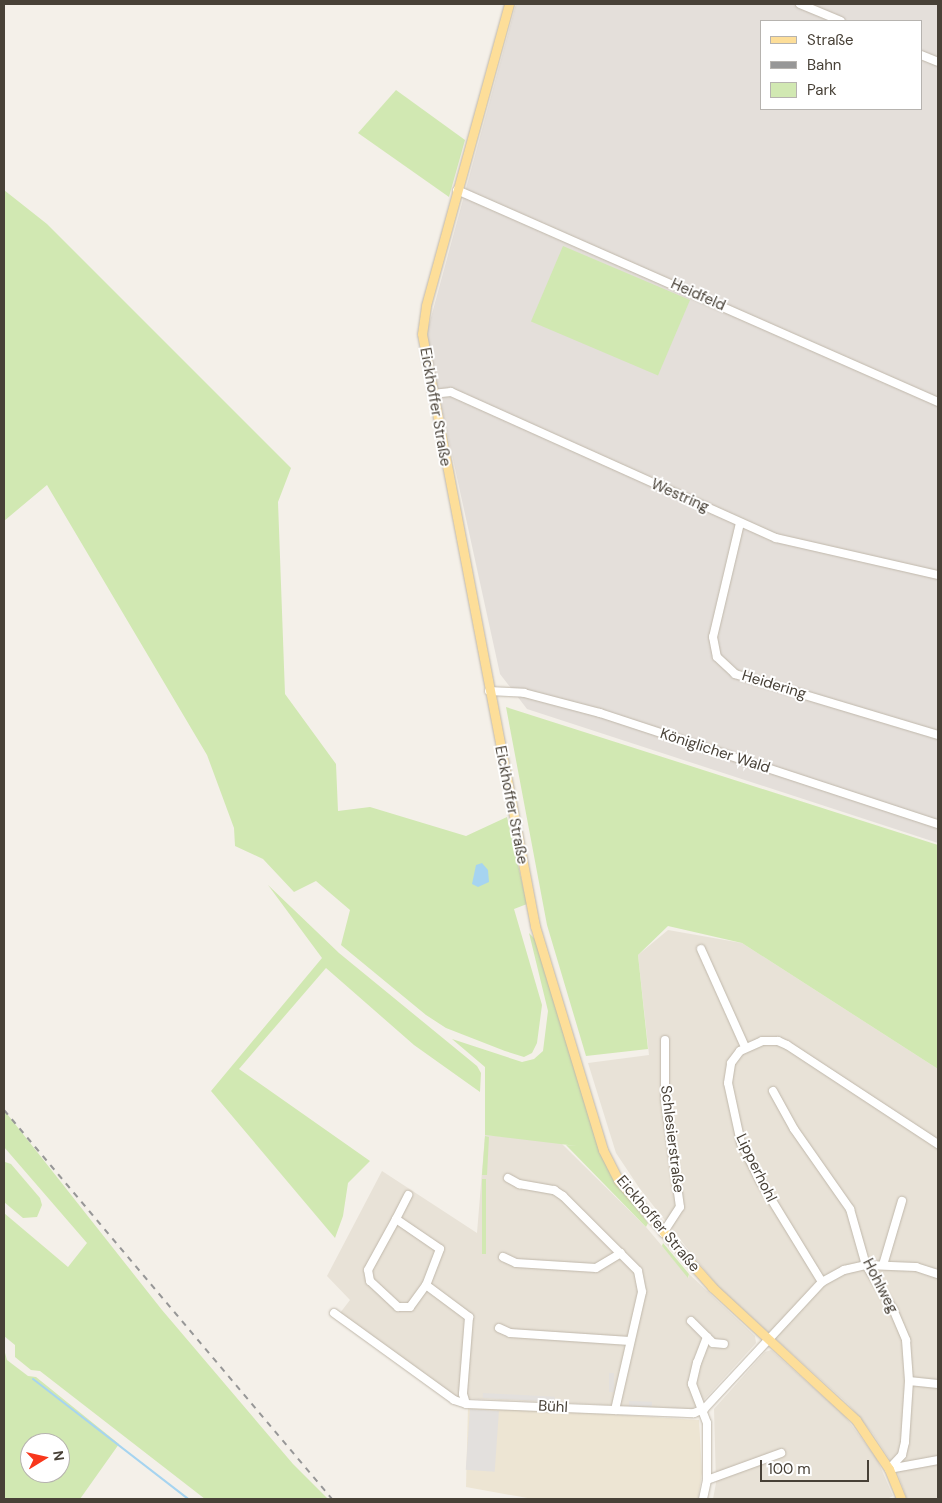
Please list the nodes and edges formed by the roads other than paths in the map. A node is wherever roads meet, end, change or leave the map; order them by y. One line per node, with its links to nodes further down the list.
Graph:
1 (509, 4): 6 (main road, Eickhoffer Straße)
2 (800, 4): 3 (street)
3 (839, 20)
4 (922, 55): 5 (street)
5 (938, 62)
6 (457, 190): 7 (main road, Eickhoffer Straße); 8 (street, Heidfeld)
7 (432, 394): 9 (street, Westring); 11 (main road, Eickhoffer Straße)
8 (938, 402)
9 (740, 523): 10 (street, Westring); 12 (street, Heidering)
10 (938, 575)
11 (489, 691): 13 (street, Königlicher Wald); 23 (main road, Eickhoffer Straße)
12 (938, 735)
13 (938, 824)
14 (701, 949): 16 (street)
15 (665, 1040): 23 (street, Schlesierstraße)
16 (745, 1047): 18 (street); 29 (street, Lipperhohl)
17 (772, 1091): 26 (street, Hohlweg)
18 (938, 1144)
19 (508, 1178): 24 (street)
20 (408, 1194): 22 (street)
21 (902, 1201): 27 (street)
22 (396, 1219): 30 (street); 30 (street)
23 (663, 1233): 35 (main road, Eickhoffer Straße)
24 (621, 1253): 25 (street); 36 (street)
25 (503, 1257)
26 (866, 1264): 27 (street); 29 (street); 38 (street, Hohlweg)
27 (883, 1265): 28 (street)
28 (938, 1274)
29 (822, 1282): 35 (street)
30 (426, 1285): 40 (street)
31 (334, 1313): 40 (street, Bühl)
32 (691, 1321): 34 (street)
33 (499, 1328): 36 (street)
34 (707, 1337): 37 (street); 42 (street)
35 (769, 1339): 42 (street); 45 (main road, Eickhoffer Straße)
36 (630, 1341): 41 (street)
37 (724, 1344)
38 (909, 1381): 39 (street); 45 (street, Hohlweg)
39 (938, 1384)
40 (466, 1404): 41 (street, Bühl)
41 (614, 1410): 42 (street, Bühl)
42 (704, 1410): 46 (street)
43 (781, 1454): 46 (street)
44 (938, 1460): 45 (street)
45 (889, 1468): 48 (main road, Eickhoffer Straße)
46 (707, 1480): 47 (street)
47 (703, 1499)
48 (901, 1499)

